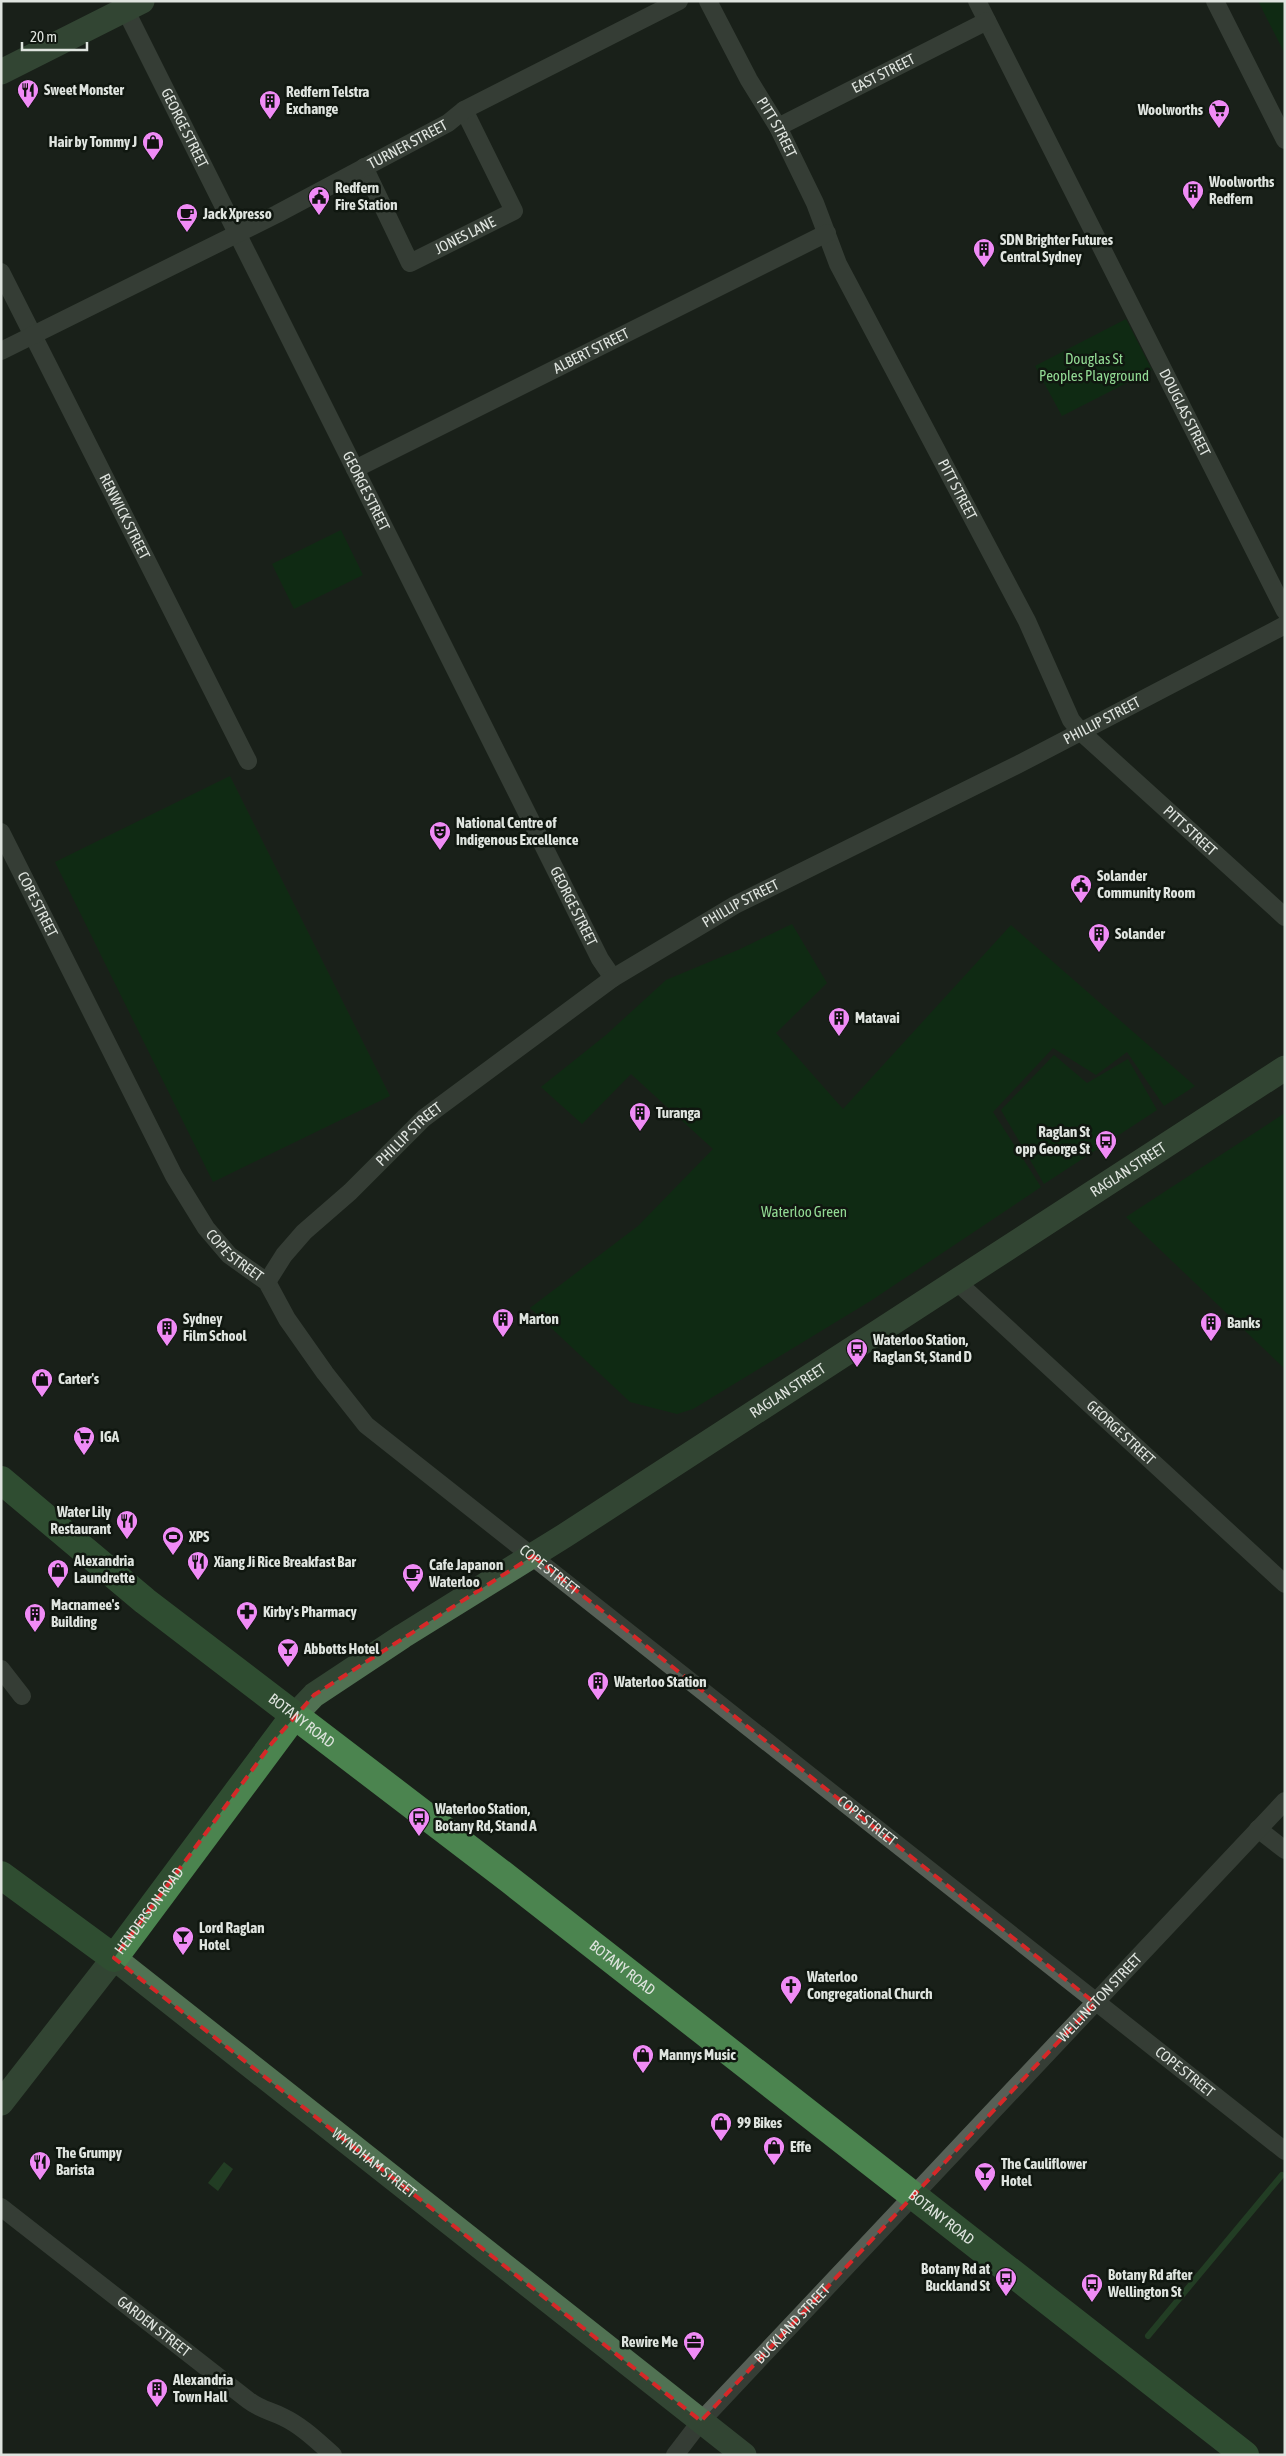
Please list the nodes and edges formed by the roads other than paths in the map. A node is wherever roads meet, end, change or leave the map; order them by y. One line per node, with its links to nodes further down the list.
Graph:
1 (679, 1): 8 (street, TURNER STREET)
2 (708, 1): 9 (street, PITT STREET)
3 (977, 1): 6 (street, DOUGLAS STREET)
4 (1214, 1): 10 (street)
5 (130, 4): 7 (street); 12 (street, GEORGE STREET)
6 (987, 21): 9 (street, EAST STREET); 18 (street, DOUGLAS STREET)
7 (1, 72)
8 (464, 110): 11 (street, TURNER STREET); 11 (street, JONES LANE)
9 (778, 127): 13 (street, PITT STREET)
10 (1285, 140)
11 (364, 167): 12 (street, TURNER STREET)
12 (238, 233): 15 (street, TURNER STREET); 17 (street, GEORGE STREET)
13 (827, 233): 17 (street, ALBERT STREET); 20 (street, PITT STREET)
14 (1, 272): 15 (street, RENWICK STREET)
15 (34, 335): 16 (street, TURNER STREET); 21 (street, RENWICK STREET)
16 (1, 352)
17 (355, 469): 24 (street, GEORGE STREET)
18 (1285, 611)
19 (1285, 625): 20 (street, PHILLIP STREET)
20 (1080, 731): 23 (street, PITT STREET); 24 (street, PHILLIP STREET)
21 (248, 761)
22 (1, 832): 27 (street, COPE STREET)
23 (1285, 917)
24 (613, 978): 27 (street, PHILLIP STREET)
25 (1285, 1068): 26 (street, RAGLAN STREET)
26 (956, 1281): 29 (street, RAGLAN STREET); 30 (street, GEORGE STREET)
27 (267, 1282): 29 (street, COPE STREET)
28 (1, 1480): 33 (main road, BOTANY ROAD)
29 (533, 1556): 33 (street, RAGLAN STREET); 39 (street, COPE STREET)
30 (1285, 1584)
31 (1, 1669): 32 (street)
32 (22, 1696)
33 (294, 1716): 38 (main road, HENDERSON ROAD); 42 (main road, BOTANY ROAD)
34 (1285, 1800): 35 (street, WELLINGTON STREET)
35 (1258, 1829): 36 (street); 39 (street, WELLINGTON STREET)
36 (1285, 1850)
37 (1, 1874): 38 (main road, WYNDHAM STREET)
38 (114, 1958): 40 (street, HENDERSON ROAD); 44 (street, WYNDHAM STREET)
39 (1095, 2003): 41 (street, COPE STREET); 42 (street, WELLINGTON STREET)
40 (1, 2103)
41 (1285, 2151)
42 (913, 2196): 44 (street, BUCKLAND STREET); 48 (main road, BOTANY ROAD)
43 (1, 2207): 45 (street, GARDEN STREET)
44 (701, 2421): 46 (street, BUCKLAND STREET); 47 (street, WYNDHAM STREET)
45 (333, 2455)
46 (675, 2455)
47 (744, 2455)
48 (1245, 2455)

